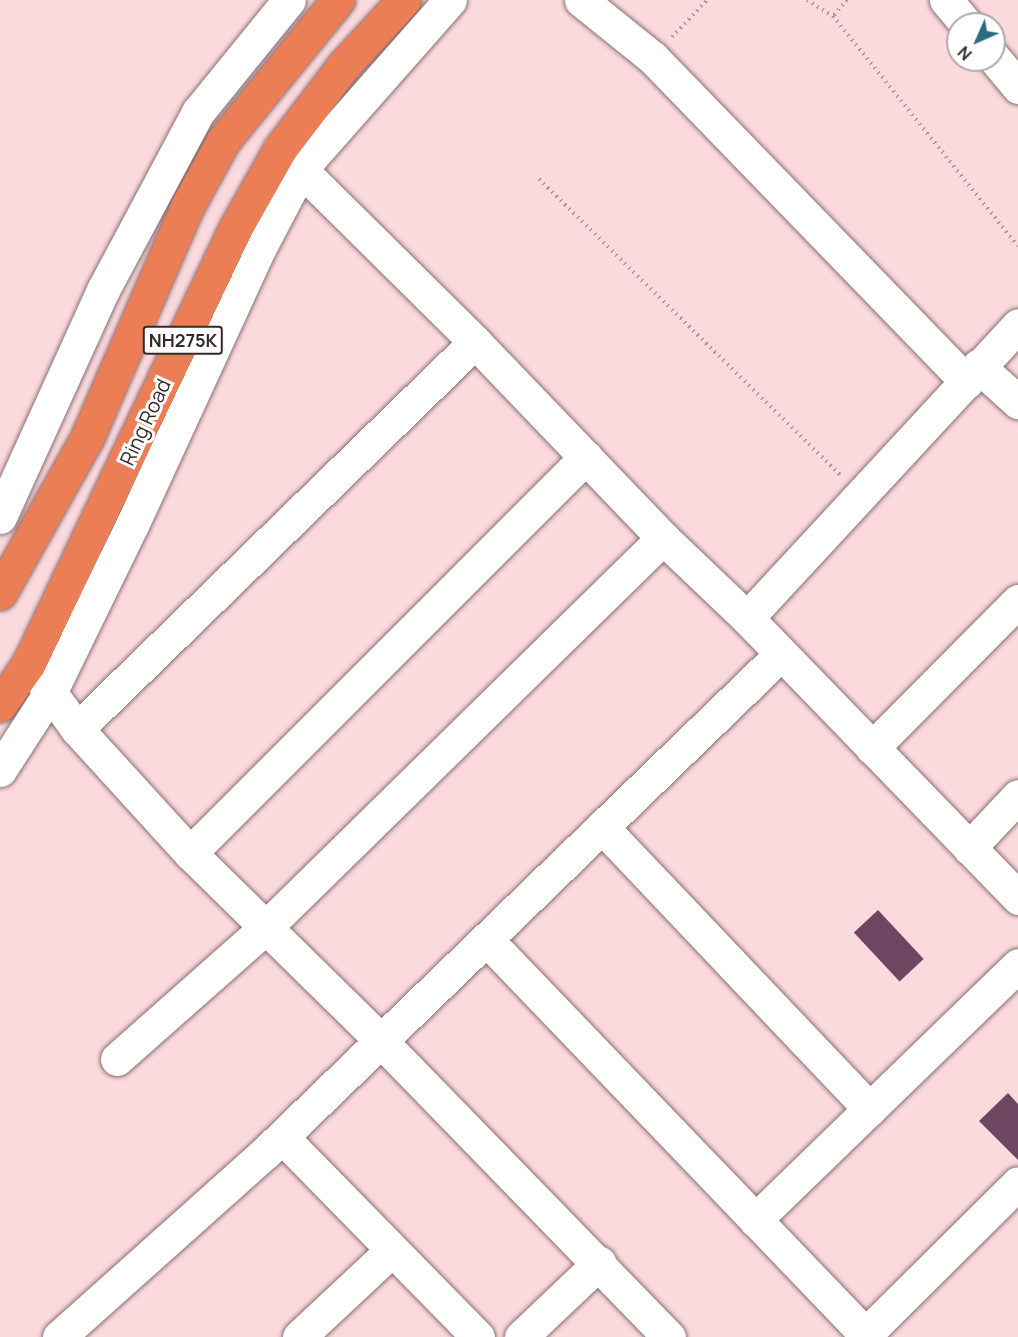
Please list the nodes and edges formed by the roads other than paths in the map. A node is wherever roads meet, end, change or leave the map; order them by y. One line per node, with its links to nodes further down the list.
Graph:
1 (289, 0): 16 (street)
2 (338, 0): 18 (highway, NH275K)
3 (404, 0): 10 (highway, Ring Road / NH275K)
4 (450, 0): 10 (street)
5 (581, 0): 13 (street)
6 (946, 0): 7 (street)
7 (956, 12)
8 (1006, 72): 9 (street)
9 (1018, 87)
10 (290, 159): 12 (street); 22 (highway, Ring Road / NH275K); 23 (street)
11 (1018, 325): 13 (street)
12 (475, 342): 15 (street); 25 (street)
13 (972, 374): 14 (street); 20 (street)
14 (1018, 402)
15 (586, 457): 17 (street); 31 (street)
16 (0, 517)
17 (663, 538): 20 (street); 33 (street)
18 (0, 592)
19 (1018, 600): 26 (street)
20 (747, 618): 21 (street)
21 (781, 654): 26 (street); 29 (street)
22 (29, 663): 23 (street); 24 (highway, Ring Road / NH275K)
23 (51, 691): 25 (street); 27 (street)
24 (0, 705)
25 (77, 729): 31 (street)
26 (873, 748): 30 (street)
27 (0, 770)
28 (1018, 796): 30 (street)
29 (602, 827): 34 (street); 38 (street)
30 (969, 848): 32 (street)
31 (190, 853): 33 (street)
32 (1018, 898)
33 (266, 927): 36 (street); 37 (street)
34 (486, 939): 36 (street); 41 (street)
35 (1018, 965): 38 (street)
36 (381, 1041): 39 (street); 43 (street)
37 (117, 1059)
38 (870, 1109): 41 (street)
39 (282, 1137): 42 (street); 45 (street)
40 (1018, 1183): 44 (street)
41 (755, 1220): 44 (street)
42 (392, 1250): 46 (street); 47 (street)
43 (599, 1263): 48 (street); 49 (street)
44 (865, 1336)
45 (59, 1337)
46 (299, 1337)
47 (478, 1337)
48 (521, 1337)
49 (669, 1337)

